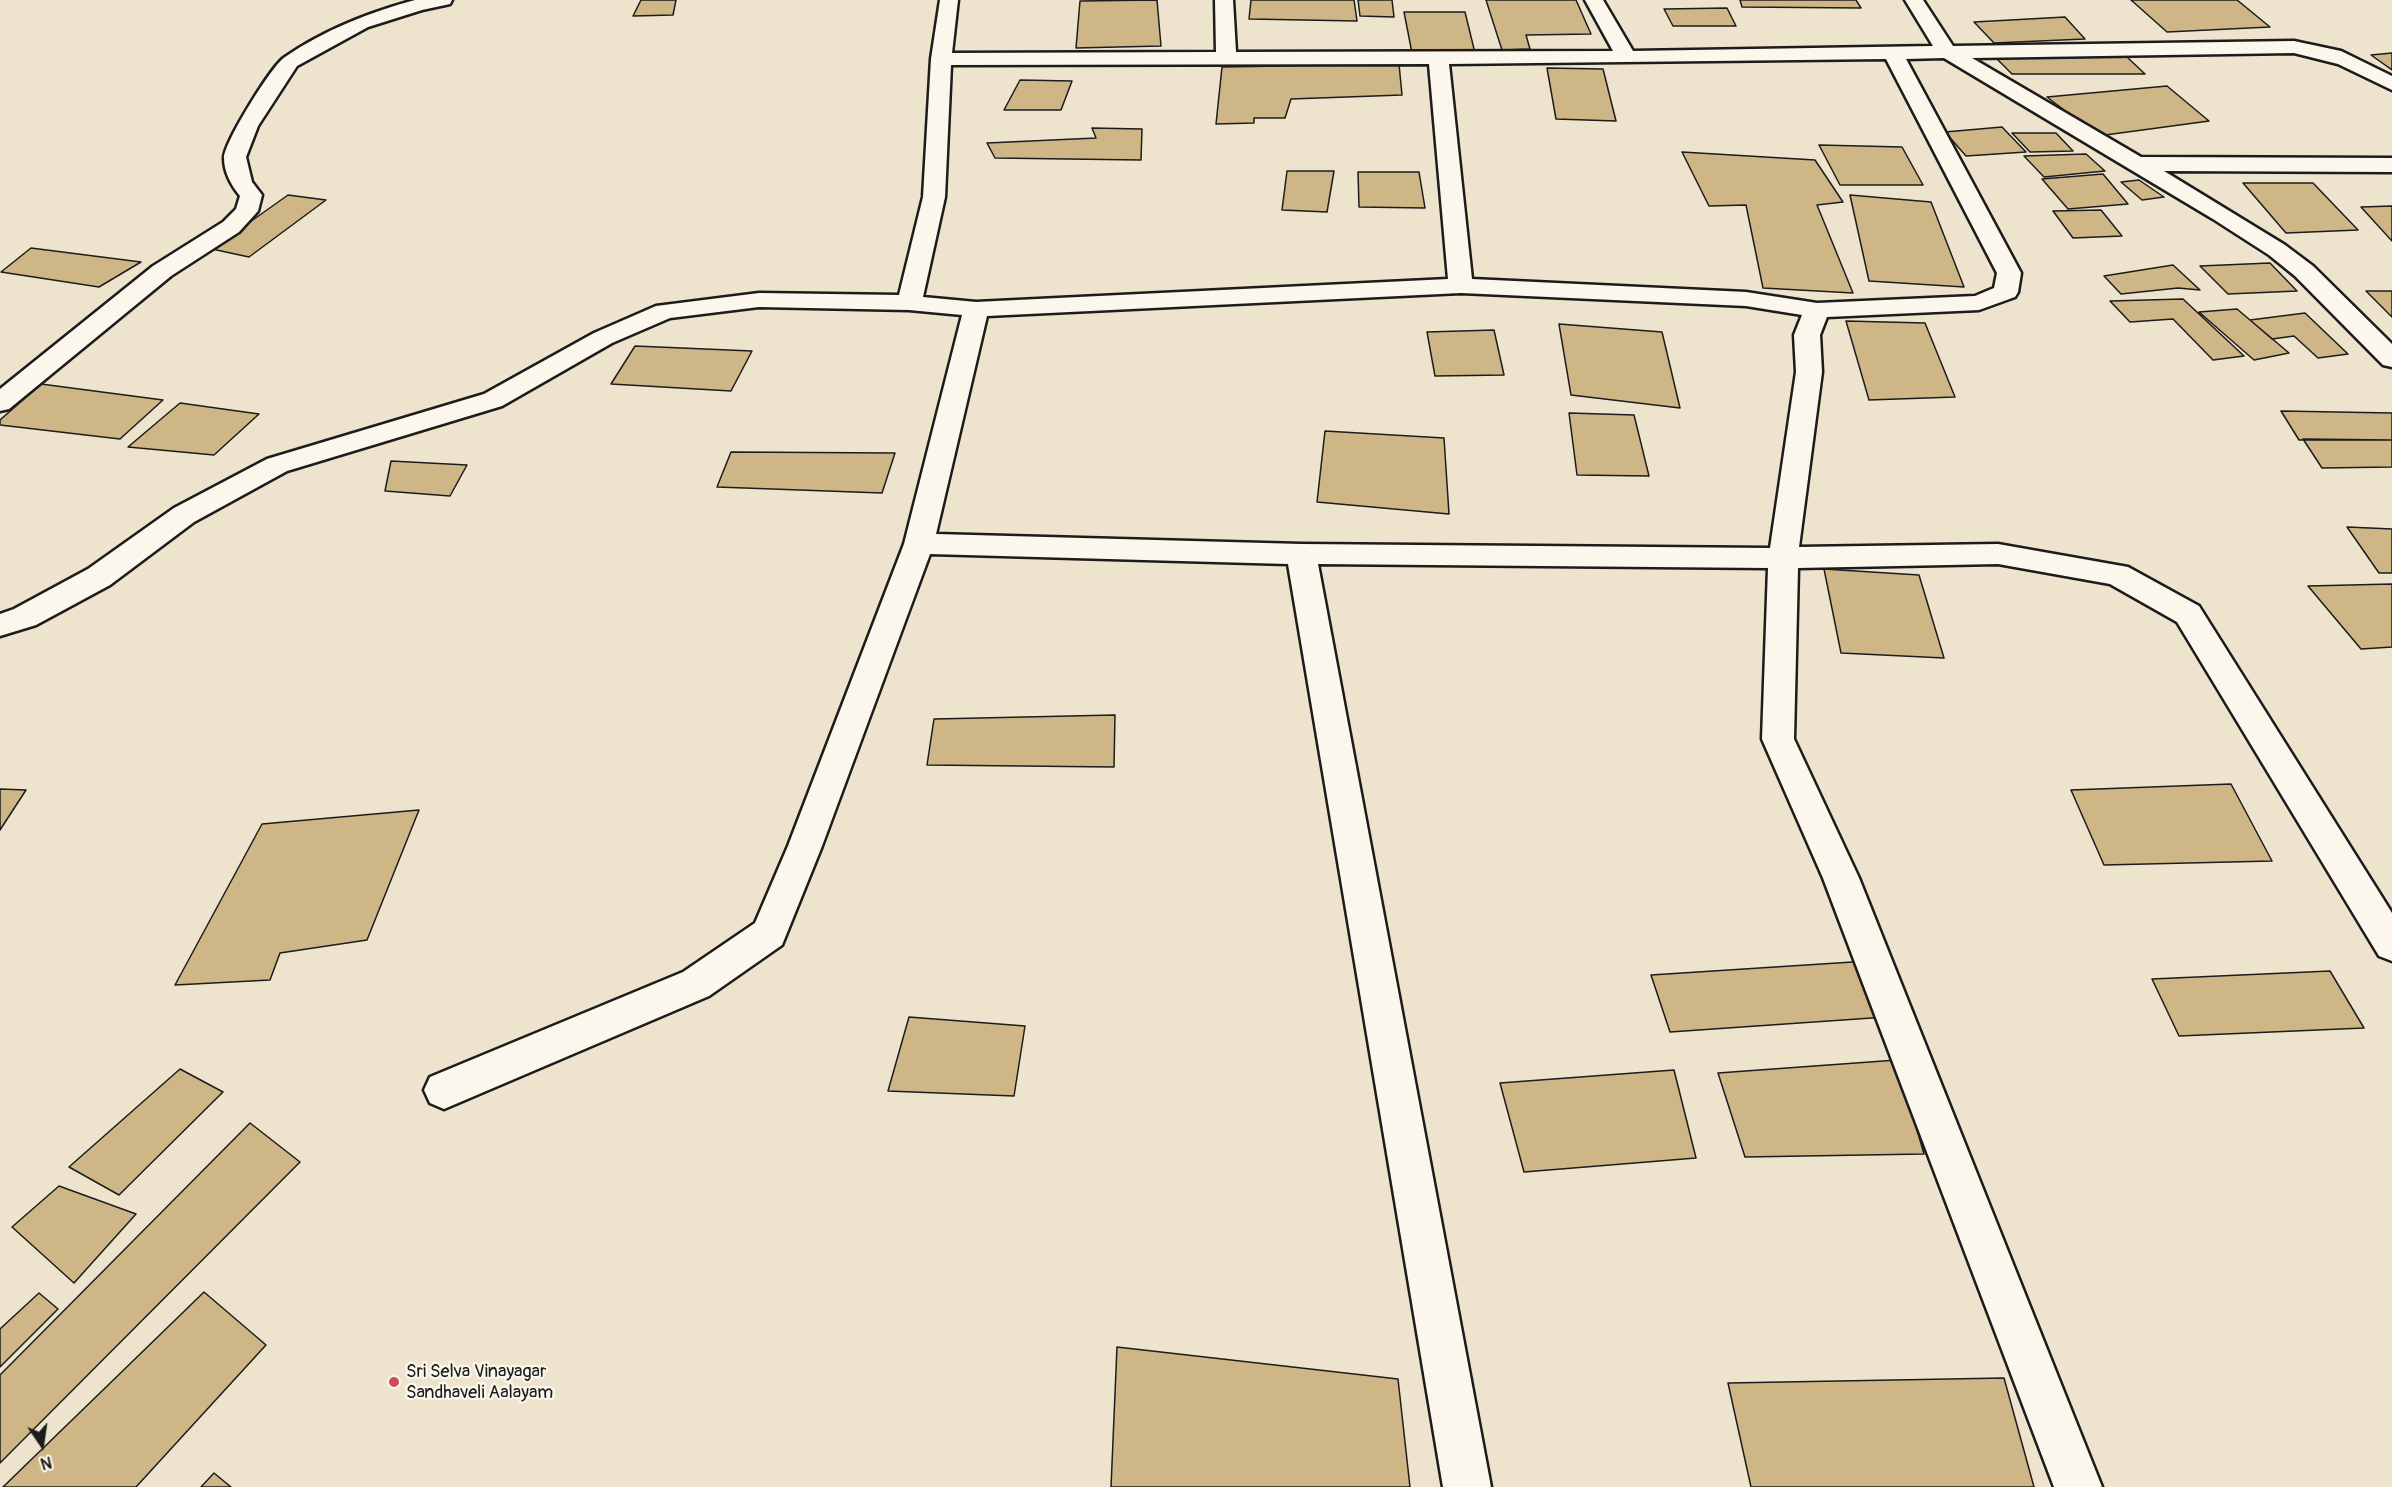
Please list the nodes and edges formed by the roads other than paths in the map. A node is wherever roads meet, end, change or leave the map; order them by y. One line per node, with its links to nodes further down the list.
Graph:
1 (443, 0): 20 (street)
2 (949, 0): 11 (street)
3 (1224, 0): 10 (street)
4 (1594, 0): 9 (street)
5 (1914, 0): 6 (street)
6 (1946, 51): 7 (street); 12 (street); 13 (street)
7 (1892, 52): 9 (street); 18 (street)
8 (1438, 57): 9 (street); 10 (street); 15 (street)
9 (1626, 57)
10 (1226, 58): 11 (street)
11 (941, 59): 16 (street)
12 (2392, 84)
13 (2133, 164): 14 (street); 19 (street)
14 (2392, 165)
15 (1461, 286): 17 (street); 18 (street)
16 (909, 303): 17 (street); 24 (street)
17 (976, 309): 21 (street)
18 (1817, 310): 23 (street)
19 (2392, 359)
20 (0, 403)
21 (919, 544): 22 (street); 26 (street)
22 (1301, 554): 23 (street); 27 (street)
23 (1783, 558): 25 (street); 28 (street)
24 (0, 625)
25 (2392, 945)
26 (444, 1090)
27 (1467, 1487)
28 (2078, 1487)

